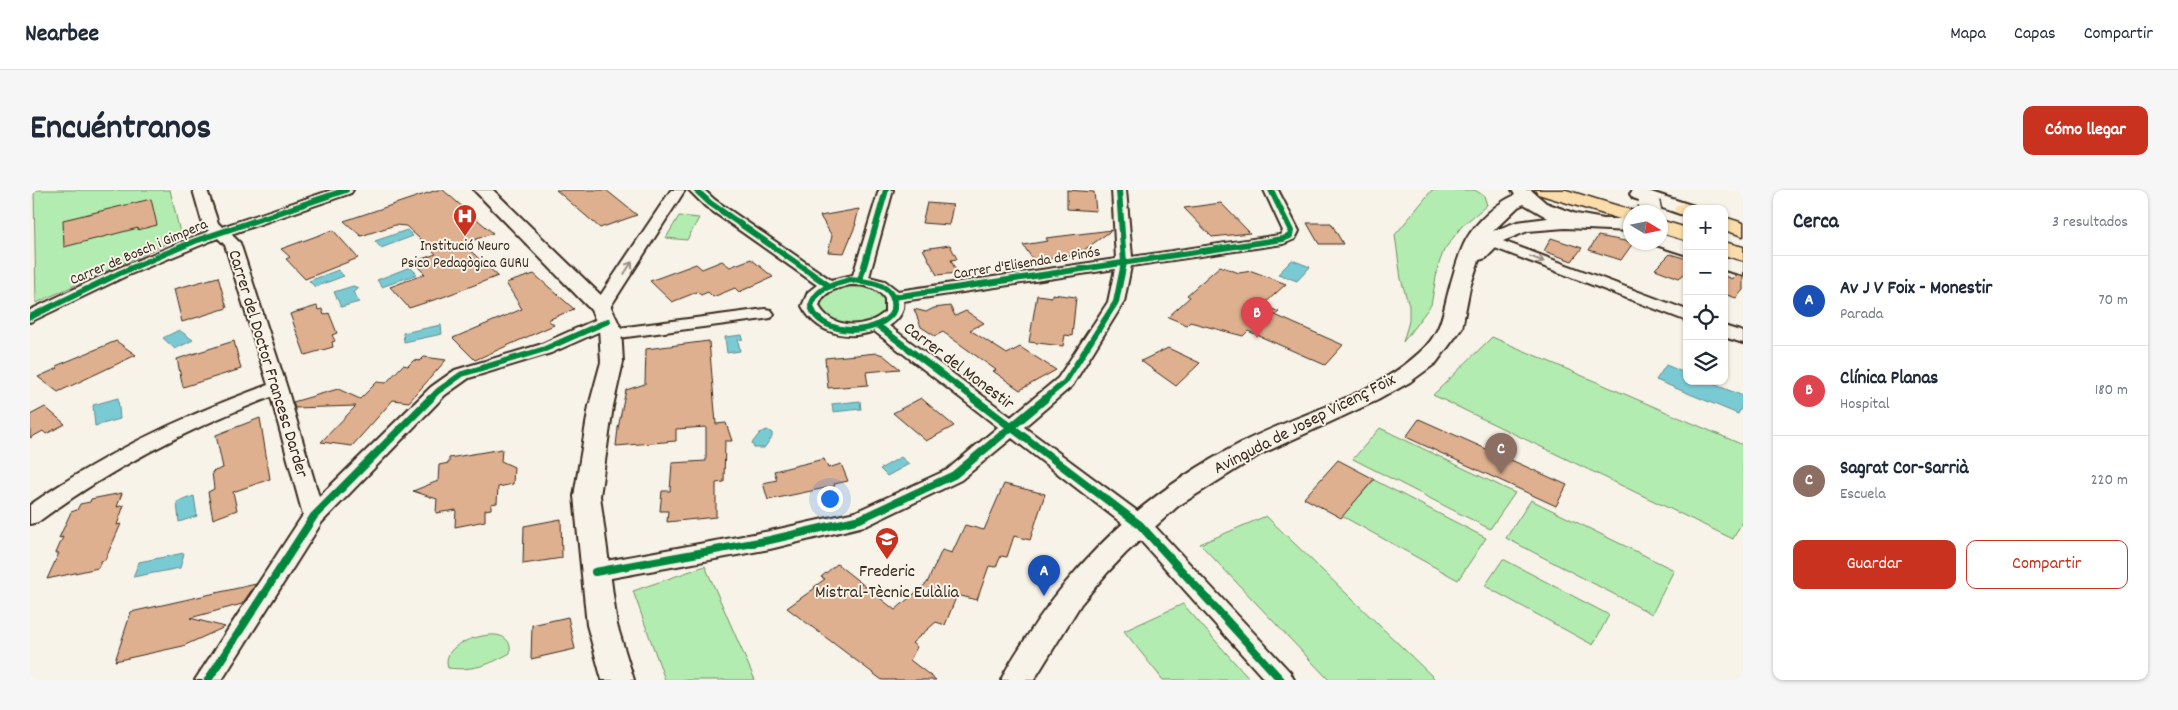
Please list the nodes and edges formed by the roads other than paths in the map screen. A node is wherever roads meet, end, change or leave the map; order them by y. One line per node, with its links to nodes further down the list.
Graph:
1 (200, 190): 23 (street, Carrer del Doctor Francesc Darder)
2 (346, 190): 23 (street, Carrer de Bosch i Gimpera)
3 (483, 190): 44 (street)
4 (678, 190): 44 (street, one-way to 4)
5 (696, 190): 39 (street)
6 (886, 190): 38 (street)
7 (1119, 190): 33 (street)
8 (1270, 190): 33 (street, Carrer d'Elisenda de Pinós)
9 (1545, 190): 17 (highway)
10 (1585, 190): 13 (highway)
11 (1500, 191): 12 (street); 15 (street)
12 (1523, 194): 15 (street, Avinguda de Josep Vicenç Foix); 18 (street)
13 (1649, 204): 14 (street); 16 (highway)
14 (1683, 209)
15 (1504, 210): 36 (street, Avinguda de Josep Vicenç Foix)
16 (1683, 220)
17 (1623, 222)
18 (1588, 223): 19 (street); 27 (street, Avinguda de Josep Vicenç Foix)
19 (1623, 224)
20 (1728, 224): 22 (highway)
21 (1668, 229): 24 (highway)
22 (1743, 229)
23 (220, 234): 43 (street, Carrer de Bosch i Gimpera); 46 (street, Carrer de Bosch i Gimpera); 49 (street, Carrer del Doctor Francesc Darder)
24 (1683, 234)
25 (1728, 235): 26 (highway)
26 (1743, 241)
27 (1492, 242): 36 (street, Avinguda de Josep Vicenç Foix); 42 (street, one-way to 42)
28 (1668, 242): 29 (highway)
29 (1683, 247)
30 (1728, 249): 31 (highway)
31 (1743, 254)
32 (1728, 259): 35 (highway)
33 (1124, 263): 40 (street, Carrer d'Elisenda de Pinós); 50 (street)
34 (1728, 264): 37 (street)
35 (1743, 264)
36 (1468, 265): 53 (street, Avinguda de Josep Vicenç Foix)
37 (1743, 270)
38 (860, 280): 39 (street); 40 (street)
39 (828, 285): 45 (street)
40 (894, 297): 45 (street)
41 (765, 314): 44 (street)
42 (1683, 314)
43 (30, 317)
44 (606, 321): 52 (street); 54 (street)
45 (877, 325): 50 (street, Carrer del Monestir)
46 (30, 327)
47 (1728, 332): 48 (street)
48 (1743, 338)
49 (278, 388): 51 (street); 52 (street, Carrer del Doctor Francesc Darder)
50 (1013, 427): 53 (street, Carrer del Monestir); 54 (street)
51 (30, 516)
52 (314, 516): 55 (street)
53 (1140, 525): 57 (street, Avinguda de Josep Vicenç Foix); 58 (street, Carrer del Monestir)
54 (595, 572): 56 (street)
55 (208, 680)
56 (618, 680)
57 (1017, 680)
58 (1281, 680)

